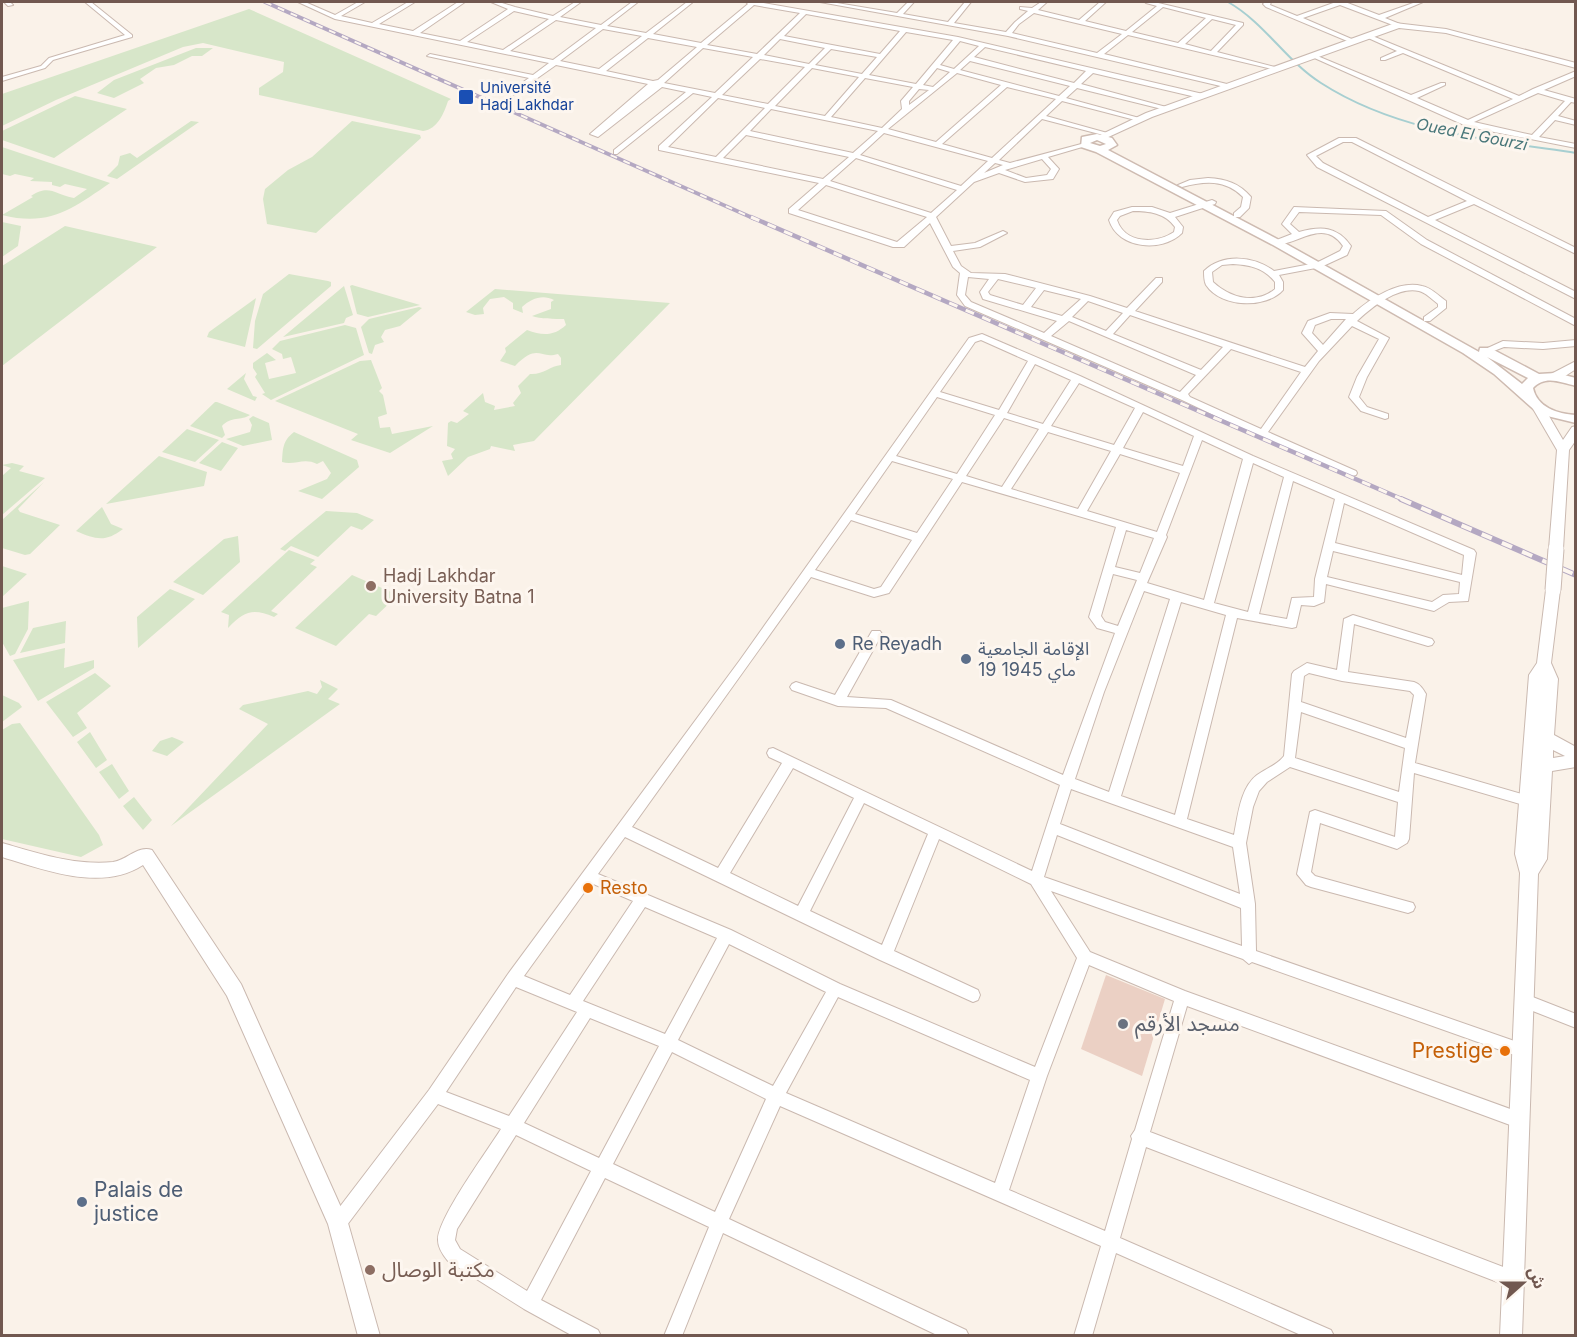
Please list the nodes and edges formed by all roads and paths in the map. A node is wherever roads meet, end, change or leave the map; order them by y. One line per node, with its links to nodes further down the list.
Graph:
1 (88, 2): 73 (street)
2 (301, 2): 28 (street)
3 (362, 2): 28 (street)
4 (411, 2): 35 (street)
5 (462, 2): 39 (street)
6 (494, 2): 22 (street)
7 (578, 2): 29 (street)
8 (634, 2): 37 (street)
9 (690, 2): 40 (street)
10 (751, 2): 25 (street); 49 (street)
11 (823, 2): 20 (street)
12 (911, 2): 26 (street)
13 (968, 2): 34 (street)
14 (1044, 2): 24 (street)
15 (1103, 2): 32 (street)
16 (1148, 2): 23 (street)
17 (1268, 2): 30 (street)
18 (1340, 2): 30 (street); 31 (street)
19 (1420, 2): 31 (street)
20 (853, 4): 26 (street)
21 (1024, 4): 24 (street); 33 (street)
22 (510, 5): 29 (street); 47 (street)
23 (1162, 5): 27 (street); 42 (street)
24 (1035, 11): 32 (street); 33 (street)
25 (805, 12): 38 (street); 44 (street)
26 (899, 15): 34 (street)
27 (1212, 16): 51 (street); 54 (street)
28 (335, 17): 35 (street)
29 (555, 18): 37 (street); 53 (street)
30 (1297, 18): 46 (street)
31 (1378, 18): 36 (street)
32 (1080, 22): 42 (street)
33 (1017, 23): 41 (street)
34 (949, 24): 41 (street)
35 (373, 25): 39 (street)
36 (1398, 25): 43 (street); 63 (street)
37 (601, 26): 40 (street); 62 (street)
38 (905, 29): 45 (street); 58 (street)
39 (413, 33): 47 (street)
40 (647, 34): 49 (street); 69 (street)
41 (1008, 34): 55 (street)
42 (1128, 34): 51 (street); 55 (street)
43 (1368, 36): 46 (street); 52 (street)
44 (779, 37): 50 (street); 56 (street)
45 (958, 39): 48 (street); 65 (street)
46 (1352, 41): 59 (street)
47 (460, 44): 53 (street)
48 (984, 45): 60 (street); 68 (street)
49 (702, 46): 56 (street); 74 (street)
50 (830, 46): 58 (street); 64 (street)
51 (1179, 46): 54 (street)
52 (1402, 51): 61 (street); 87 (street)
53 (504, 52): 62 (street)
54 (1212, 53): 66 (street)
55 (1100, 54): 79 (street)
56 (759, 55): 64 (street); 84 (street)
57 (430, 56): 72 (street)
58 (881, 56): 71 (street)
59 (1313, 56): 66 (street); 86 (street)
60 (968, 58): 67 (street); 78 (street)
61 (1383, 59)
62 (553, 62): 69 (street); 72 (street)
63 (1573, 64)
64 (811, 65): 71 (street); 90 (street)
65 (936, 66): 67 (street); 77 (street)
66 (1276, 68): 79 (street)
67 (953, 70): 75 (street); 80 (street)
68 (1092, 70): 78 (street); 85 (street)
69 (600, 72): 74 (street)
70 (1575, 74): 81 (street)
71 (863, 75): 77 (street); 95 (street)
72 (533, 77): 83 (street)
73 (2, 79)
74 (658, 83): 74 (street); 82 (street)
75 (1006, 84): 88 (street); 104 (street)
76 (1443, 84): 86 (street)
77 (917, 86): 80 (street); 92 (street)
78 (1076, 86): 88 (street); 91 (street)
79 (1229, 86): 85 (street)
80 (933, 89): 92 (street)
81 (1535, 90): 87 (street); 89 (street)
82 (691, 91): 84 (street); 106 (street)
83 (512, 94)
84 (716, 96): 90 (street); 109 (street)
85 (1200, 96): 91 (street)
86 (1410, 98): 97 (street)
87 (1517, 98): 97 (street)
88 (1062, 99): 93 (street); 96 (street)
89 (1572, 101): 94 (street)
90 (770, 107): 95 (street); 100 (street)
91 (1166, 108): 96 (street)
92 (906, 110): 99 (street)
93 (1042, 117): 102 (street); 110 (street)
94 (1553, 117): 98 (street); 101 (street)
95 (825, 119): 99 (street)
96 (1139, 119): 102 (street)
97 (1467, 123): 101 (street)
98 (1575, 123)
99 (882, 130): 104 (street); 107 (street)
100 (744, 132): 107 (street); 109 (street)
101 (1534, 138): 105 (street)
102 (1109, 141): 103 (main road); 115 (main road); 118 (main road)
103 (1085, 145): 108 (street)
104 (936, 146): 110 (street)
105 (1575, 146)
106 (617, 152)
107 (856, 156): 114 (street); 116 (street)
108 (1043, 156): 111 (street); 112 (street)
109 (717, 160): 114 (street)
110 (991, 161): 111 (street); 113 (street)
111 (1010, 165): 112 (street)
112 (999, 170): 113 (street)
113 (969, 181): 116 (street)
114 (825, 183): 120 (street); 120 (street)
115 (1182, 185): 118 (main road); 119 (street)
116 (962, 189): 120 (street)
117 (1473, 201): 122 (street); 122 (street); 127 (street)
118 (1209, 203): 119 (main road); 121 (street); 125 (main road)
119 (1237, 215): 125 (main road)
120 (931, 216): 126 (street)
121 (1170, 216): 121 (street)
122 (1429, 220): 134 (street)
123 (1003, 233): 126 (street)
124 (1298, 235): 125 (street); 128 (street); 142 (street)
125 (1280, 242): 128 (main road)
126 (948, 249): 129 (street)
127 (1575, 252)
128 (1320, 264): 130 (street); 136 (main road)
129 (964, 273): 131 (street); 144 (street)
130 (1274, 274): 130 (street)
131 (996, 276): 133 (street); 137 (street)
132 (1159, 280): 138 (street)
133 (1042, 286): 135 (street); 137 (street)
134 (1575, 296)
135 (1088, 298): 138 (street); 139 (street)
136 (1382, 298): 140 (street); 141 (main road); 141 (street); 158 (main road)
137 (1025, 309): 139 (street)
138 (1128, 312): 143 (street); 146 (street)
139 (1067, 319): 143 (street); 144 (street)
140 (1351, 319): 147 (street); 147 (street); 163 (street)
141 (1427, 319): 148 (main road)
142 (1575, 323)
143 (1108, 334): 152 (street)
144 (1046, 336): 159 (street)
145 (1575, 342): 148 (street)
146 (1230, 345): 151 (street); 152 (street)
147 (1322, 349): 151 (street)
148 (1486, 351): 155 (main road)
149 (1033, 360): 154 (street); 157 (street); 162 (street)
150 (1575, 364): 153 (street)
151 (1306, 371): 167 (street)
152 (1202, 374): 159 (street)
153 (1555, 377): 155 (main road); 156 (main road)
154 (1077, 378): 160 (street); 165 (street)
155 (1538, 378): 158 (main road)
156 (1575, 382)
157 (936, 394): 162 (street); 171 (street)
158 (1526, 394): 161 (main road)
159 (1183, 396): 167 (street)
160 (1141, 407): 168 (street); 169 (street)
161 (1538, 407): 164 (main road); 170 (street)
162 (1003, 415): 165 (street); 176 (street)
163 (1385, 416)
164 (1575, 419)
165 (1046, 427): 169 (street); 177 (street)
166 (1575, 430): 170 (street)
167 (1262, 434): 174 (street)
168 (1199, 435): 172 (street); 173 (street)
169 (1117, 450): 173 (street); 179 (street)
170 (1563, 450): 197 (street, bridge)
171 (889, 457): 176 (street); 180 (street)
172 (1249, 458): 175 (street); 191 (street)
173 (1186, 471): 182 (street)
174 (1352, 473)
175 (1289, 476): 178 (street); 193 (street)
176 (957, 479): 177 (street); 183 (street)
177 (1004, 492): 179 (street)
178 (1340, 498): 184 (street); 188 (street)
179 (1081, 513): 181 (street)
180 (848, 515): 183 (street); 186 (street)
181 (1122, 525): 182 (street); 185 (street)
182 (1162, 537): 189 (street)
183 (919, 538): 186 (street)
184 (1330, 546): 187 (street); 188 (street)
185 (1109, 569): 189 (street); 194 (street)
186 (808, 572): 218 (street)
187 (1322, 579): 188 (street); 193 (street)
188 (1467, 580)
189 (1143, 582): 190 (street); 194 (street)
190 (1178, 596): 191 (street); 213 (street)
191 (1208, 605): 192 (street)
192 (1232, 613): 193 (street); 216 (street)
193 (1252, 617)
194 (1122, 631): 211 (street)
195 (876, 634): 200 (street)
196 (1428, 642): 198 (street)
197 (1544, 663): 202 (street); 203 (street)
198 (1342, 676): 201 (street); 204 (street)
199 (796, 687): 200 (street)
200 (838, 701): 211 (street)
201 (1295, 705): 204 (street); 207 (street)
202 (1547, 718): 203 (street); 206 (street)
203 (1539, 739): 206 (street); 209 (street); 215 (street)
204 (1412, 745): 210 (street)
205 (773, 753): 208 (street)
206 (1573, 758): 209 (street)
207 (1288, 761): 214 (street); 220 (street)
208 (790, 762): 212 (street); 223 (street)
209 (1544, 765): 215 (street)
210 (1408, 766): 214 (street); 215 (street)
211 (1067, 782): 213 (street); 217 (street)
212 (861, 797): 219 (street); 228 (street)
213 (1114, 798): 216 (street)
214 (1405, 799): 227 (street)
215 (1535, 803): 237 (street)
216 (1180, 821): 220 (street)
217 (1052, 827): 224 (street); 226 (street)
218 (622, 829): 222 (street); 223 (street)
219 (935, 832): 224 (street); 230 (street)
220 (1239, 843): 226 (street)
221 (2, 850): 251 (street)
222 (589, 876): 225 (street); 233 (street)
223 (721, 876): 228 (street)
224 (1036, 880): 231 (street); 232 (street)
225 (643, 898): 229 (street); 238 (street)
226 (1248, 904): 232 (street)
227 (1408, 907)
228 (802, 912): 230 (street)
229 (726, 934): 234 (street); 240 (street)
230 (885, 955): 235 (street)
231 (1085, 957): 236 (street); 242 (street)
232 (1249, 957): 241 (street)
233 (513, 979): 238 (street); 243 (street)
234 (835, 989): 242 (street); 244 (street)
235 (973, 995)
236 (1182, 997): 245 (street); 247 (street)
237 (1525, 1001): 239 (street); 241 (street)
238 (580, 1006): 240 (street); 246 (street)
239 (1575, 1021)
240 (667, 1042): 244 (street); 248 (street)
241 (1523, 1051): 245 (street)
242 (1039, 1076): 249 (street)
243 (435, 1095): 246 (street); 251 (street)
244 (776, 1096): 249 (street); 250 (street)
245 (1521, 1121): 253 (street)
246 (511, 1125): 248 (street); 254 (street)
247 (1139, 1136): 252 (street); 253 (street)
248 (603, 1168): 250 (street); 254 (street)
249 (999, 1195): 252 (street)
250 (720, 1221): 257 (street); 258 (street)
251 (338, 1223): 255 (street)
252 (1109, 1241): 259 (street); 260 (street)
253 (1513, 1279): 261 (street)
254 (530, 1303): 256 (street)
255 (369, 1335)
256 (592, 1335)
257 (673, 1335)
258 (960, 1335)
259 (1083, 1335)
260 (1325, 1335)
261 (1511, 1335)

